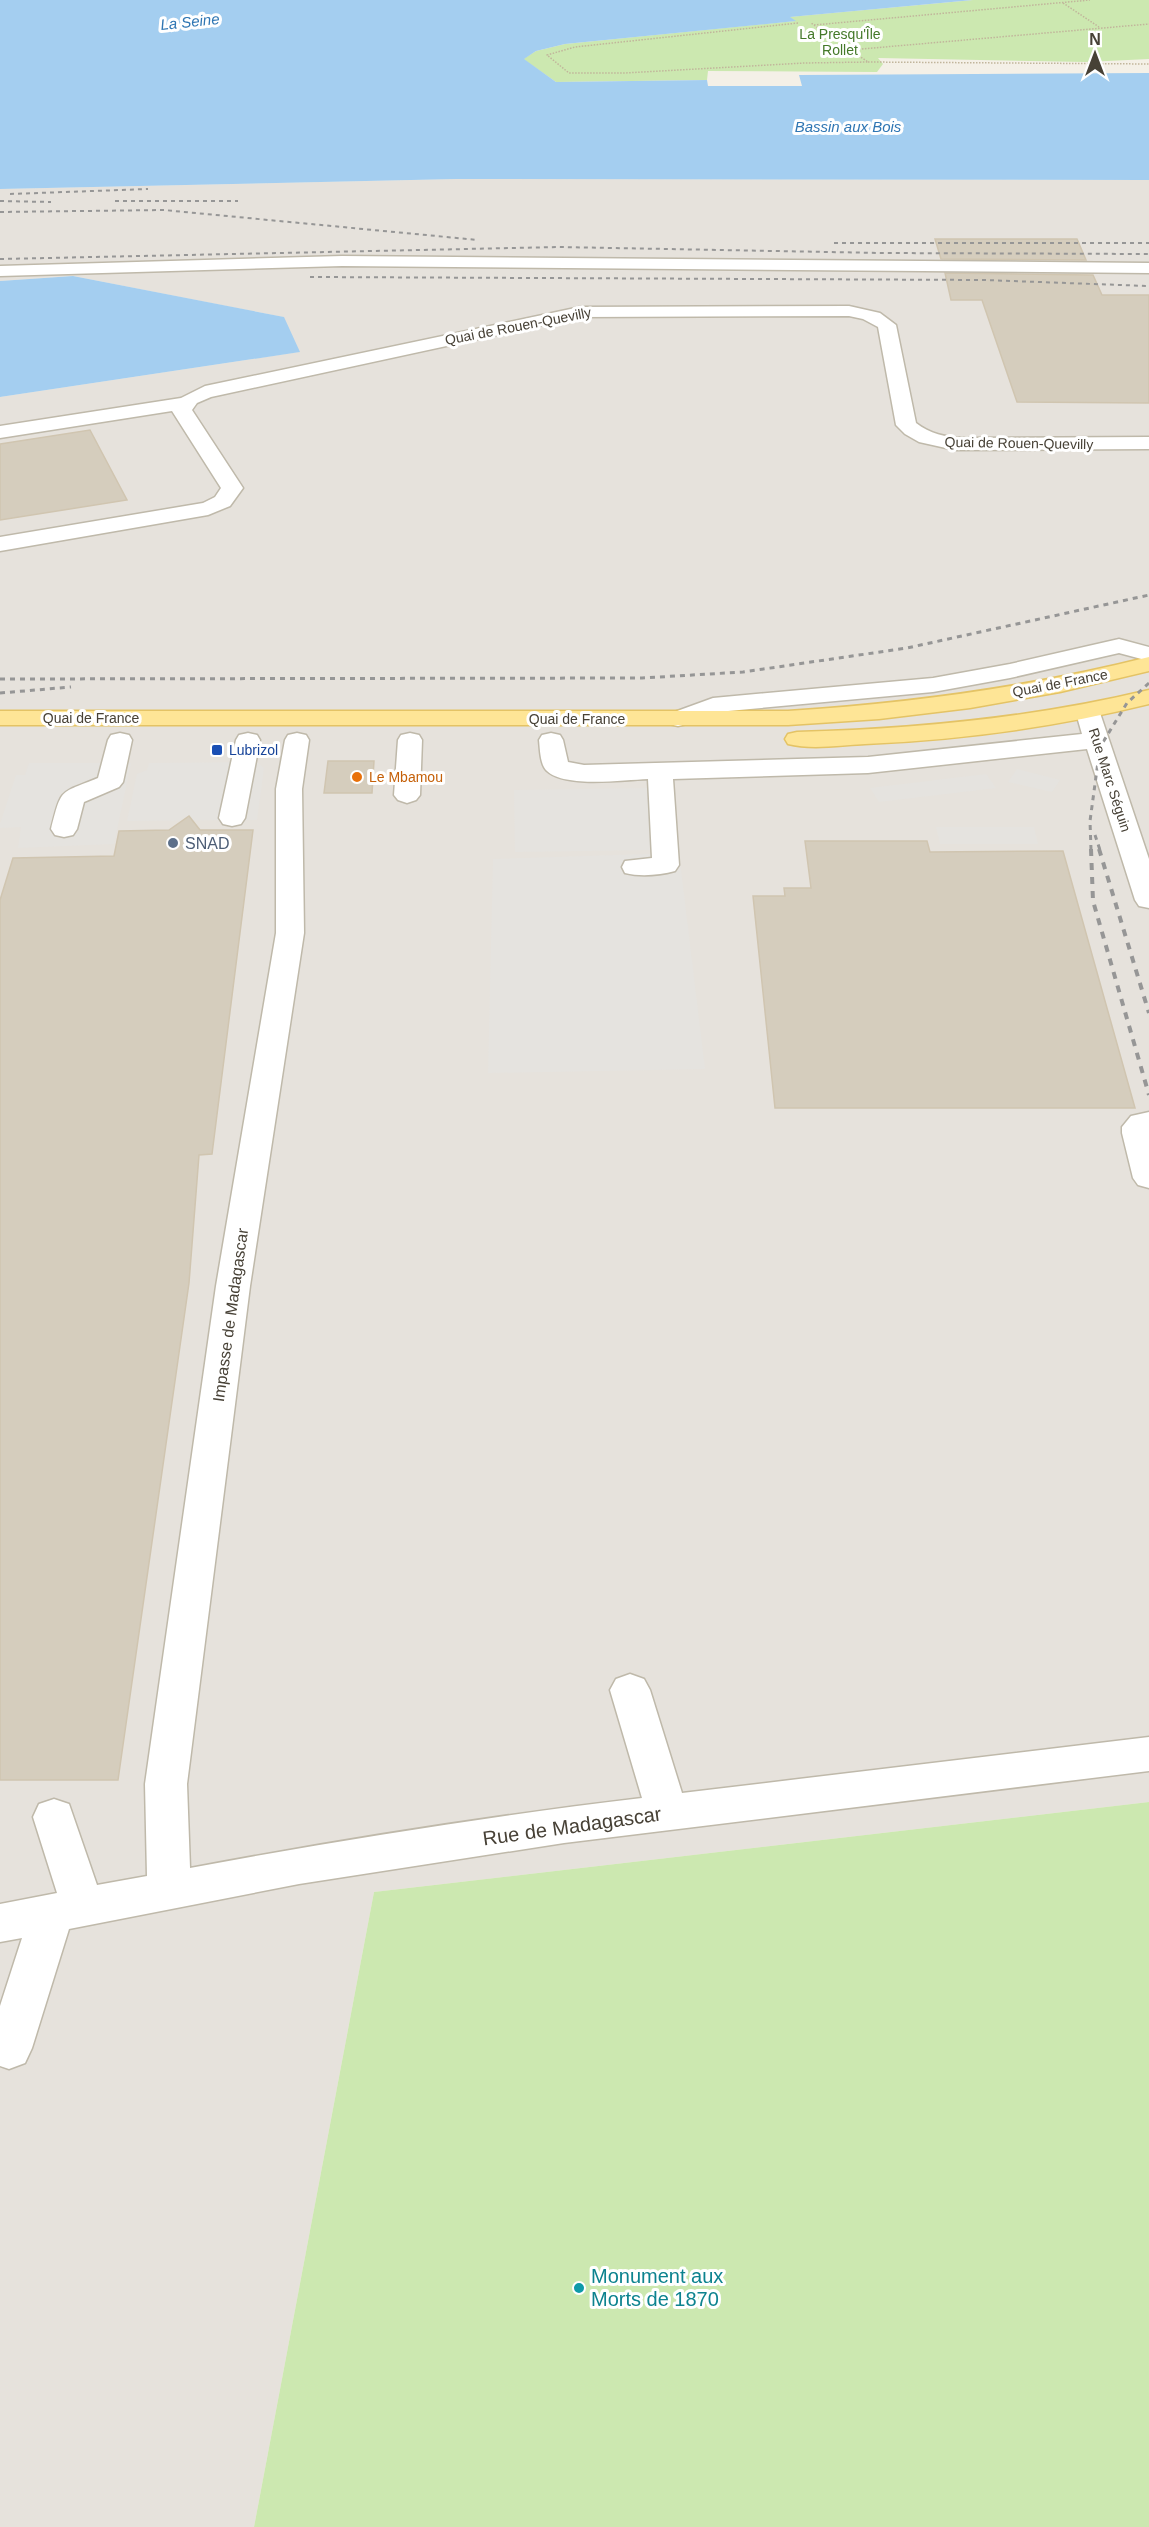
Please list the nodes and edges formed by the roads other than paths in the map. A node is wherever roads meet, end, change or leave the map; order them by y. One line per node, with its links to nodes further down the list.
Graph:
1 (1149, 268): 2 (street)
2 (0, 271)
3 (185, 403): 4 (street); 5 (street, Quai de Rouen-Quevilly); 6 (street)
4 (0, 432)
5 (1149, 443)
6 (0, 544)
7 (1149, 654): 14 (street)
8 (1149, 664): 10 (main road, Quai de France)
9 (1149, 682): 12 (main road)
10 (1041, 688): 12 (main road, Rue Marc Séguin); 14 (main road, Quai de France)
11 (1149, 697): 12 (main road, Quai de France)
12 (1088, 713): 20 (main road, Quai de France); 21 (street, Rue Marc Séguin)
13 (0, 718): 14 (main road, Quai de France)
14 (678, 719)
15 (0, 740): 16 (main road, Quai de France)
16 (120, 740): 17 (main road, Quai de France); 25 (street)
17 (248, 740): 18 (main road, Quai de France); 24 (street)
18 (297, 740): 19 (main road, Quai de France); 35 (street, Impasse de Madagascar)
19 (410, 740): 20 (main road, Quai de France); 23 (street)
20 (551, 740): 22 (street)
21 (1097, 740): 22 (street); 27 (street, Rue Marc Séguin)
22 (660, 771): 26 (street)
23 (407, 795)
24 (232, 818)
25 (64, 829)
26 (635, 867)
27 (1144, 867): 28 (street, Rue Marc Séguin)
28 (1149, 900)
29 (1149, 1122): 30 (street)
30 (1149, 1178)
31 (630, 1690): 33 (street)
32 (1149, 1754): 33 (street, Rue de Madagascar)
33 (668, 1813): 35 (street, Rue de Madagascar)
34 (54, 1817): 36 (street)
35 (169, 1891): 36 (street, Rue de Madagascar)
36 (68, 1910): 37 (street, Rue de Madagascar); 38 (street)
37 (0, 1923)
38 (9, 2048)

